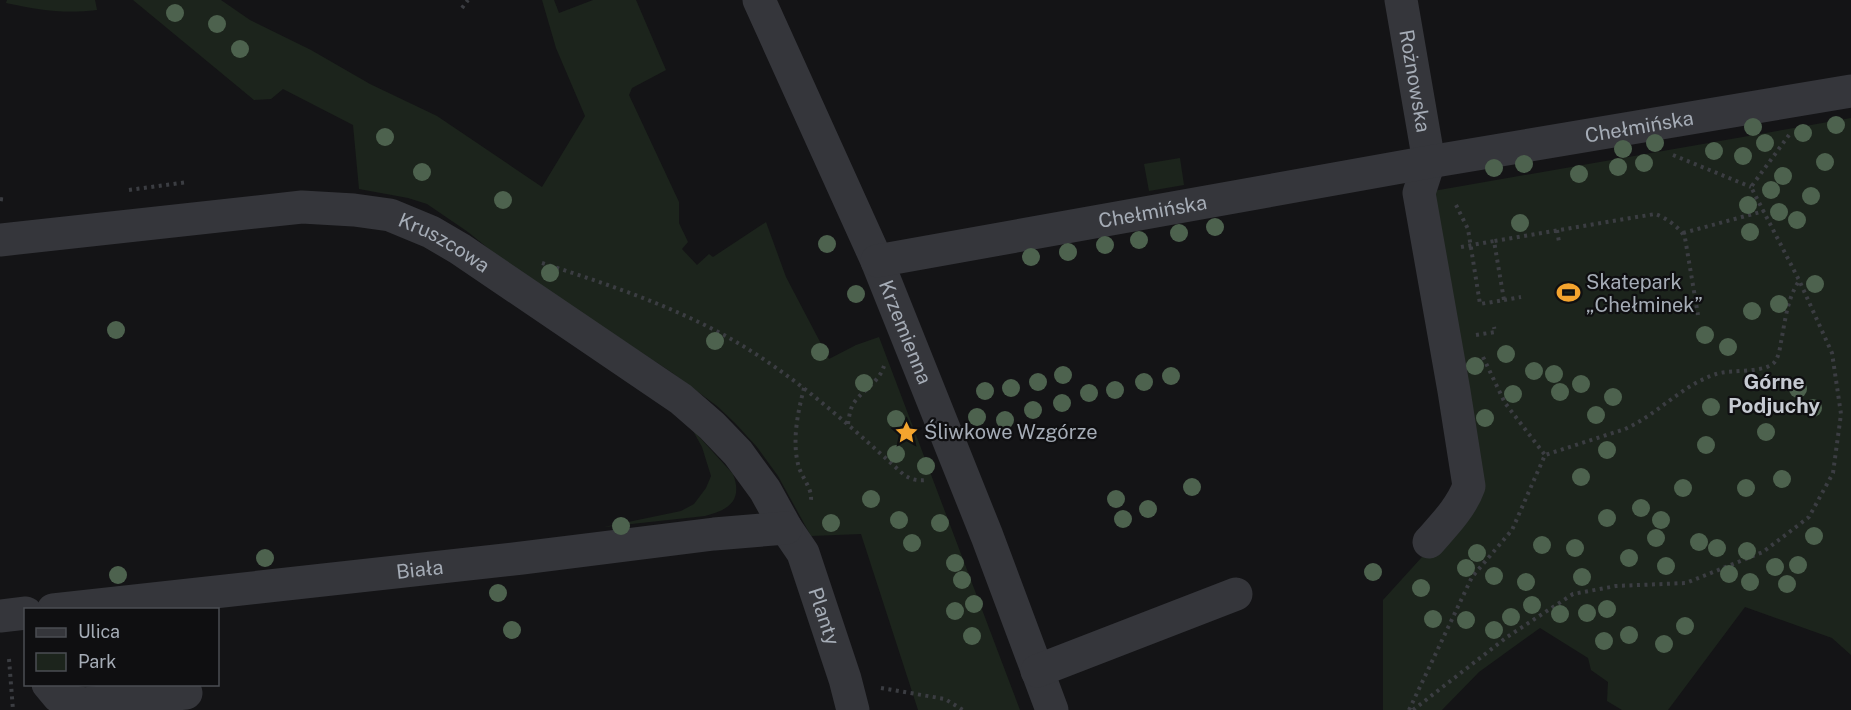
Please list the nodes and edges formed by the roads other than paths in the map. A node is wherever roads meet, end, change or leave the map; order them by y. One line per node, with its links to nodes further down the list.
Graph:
1 (759, 0): 6 (street, Krzemienna)
2 (1401, 0): 4 (street, Rożnowska)
3 (1851, 92): 4 (street, Chełmińska)
4 (1429, 162): 6 (street, Chełmińska); 8 (street)
5 (0, 240): 7 (street, Kruszcowa)
6 (877, 261): 13 (street, Krzemienna)
7 (786, 528): 10 (street, Biała); 16 (street, Planty)
8 (1429, 542)
9 (1236, 594): 13 (street)
10 (62, 608)
11 (24, 613): 12 (street)
12 (0, 616)
13 (1037, 671): 17 (street, Krzemienna)
14 (50, 686): 15 (street)
15 (186, 693)
16 (851, 702)
17 (1052, 710)

